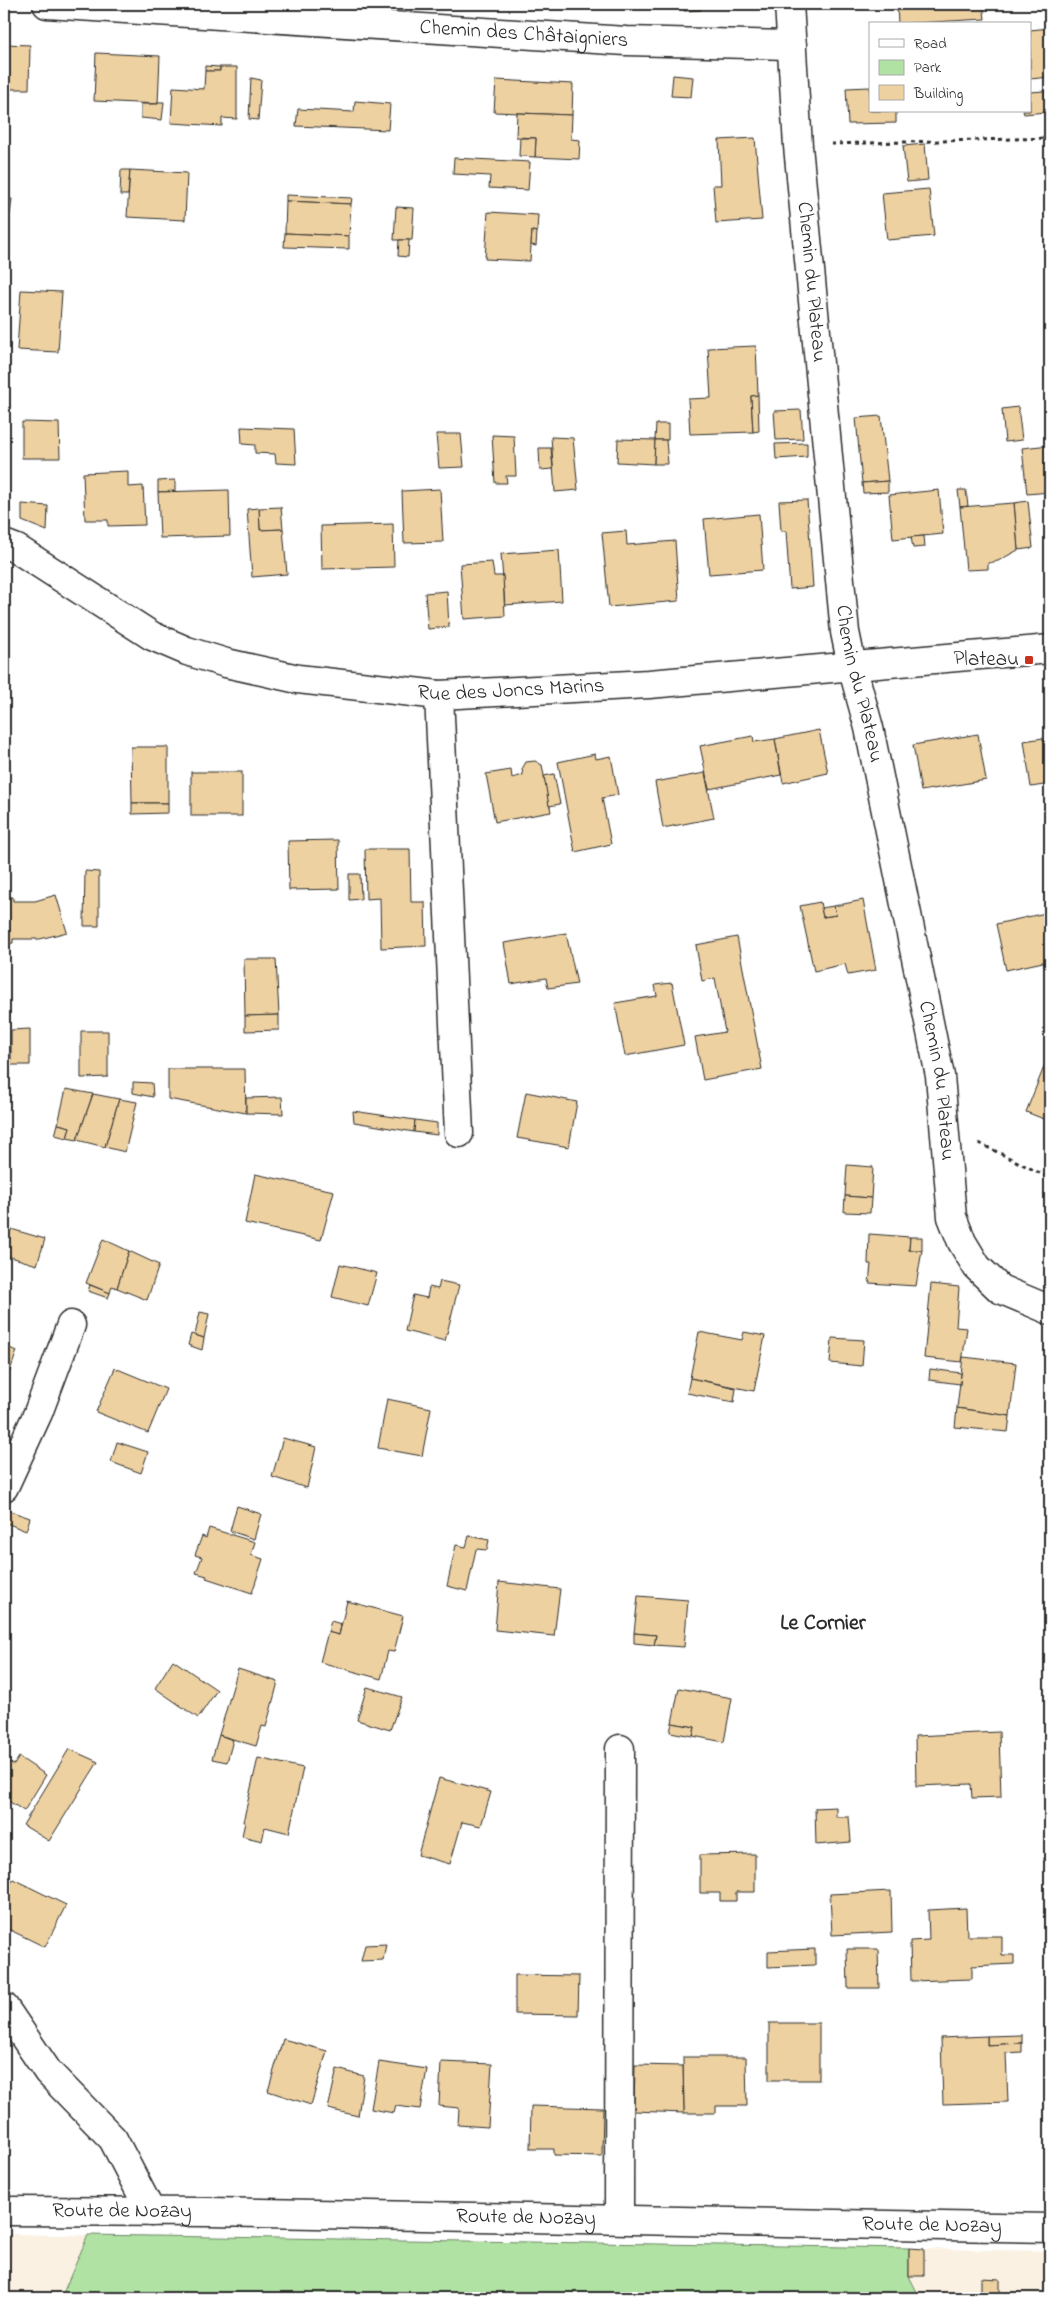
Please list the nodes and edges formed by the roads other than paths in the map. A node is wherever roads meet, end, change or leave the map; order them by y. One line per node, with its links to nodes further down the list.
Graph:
1 (48, 4): 3 (street, Chemin des Châtaigniers)
2 (789, 4): 3 (street, Chemin du Plateau)
3 (792, 45): 6 (street, Chemin du Plateau)
4 (4, 544): 7 (street, Rue des Joncs Marins)
5 (1050, 649): 6 (street, Rue des Joncs Marins)
6 (852, 666): 7 (street, Rue des Joncs Marins); 9 (street, Chemin du Plateau)
7 (438, 695): 8 (street)
8 (459, 1133)
9 (1050, 1310)
10 (71, 1325): 11 (street)
11 (4, 1487)
12 (620, 1750): 16 (street)
13 (4, 2007): 15 (street)
14 (4, 2211): 15 (street, Route de Nozay)
15 (151, 2212): 16 (street, Route de Nozay)
16 (619, 2220): 17 (street, Route de Nozay)
17 (1050, 2228)

